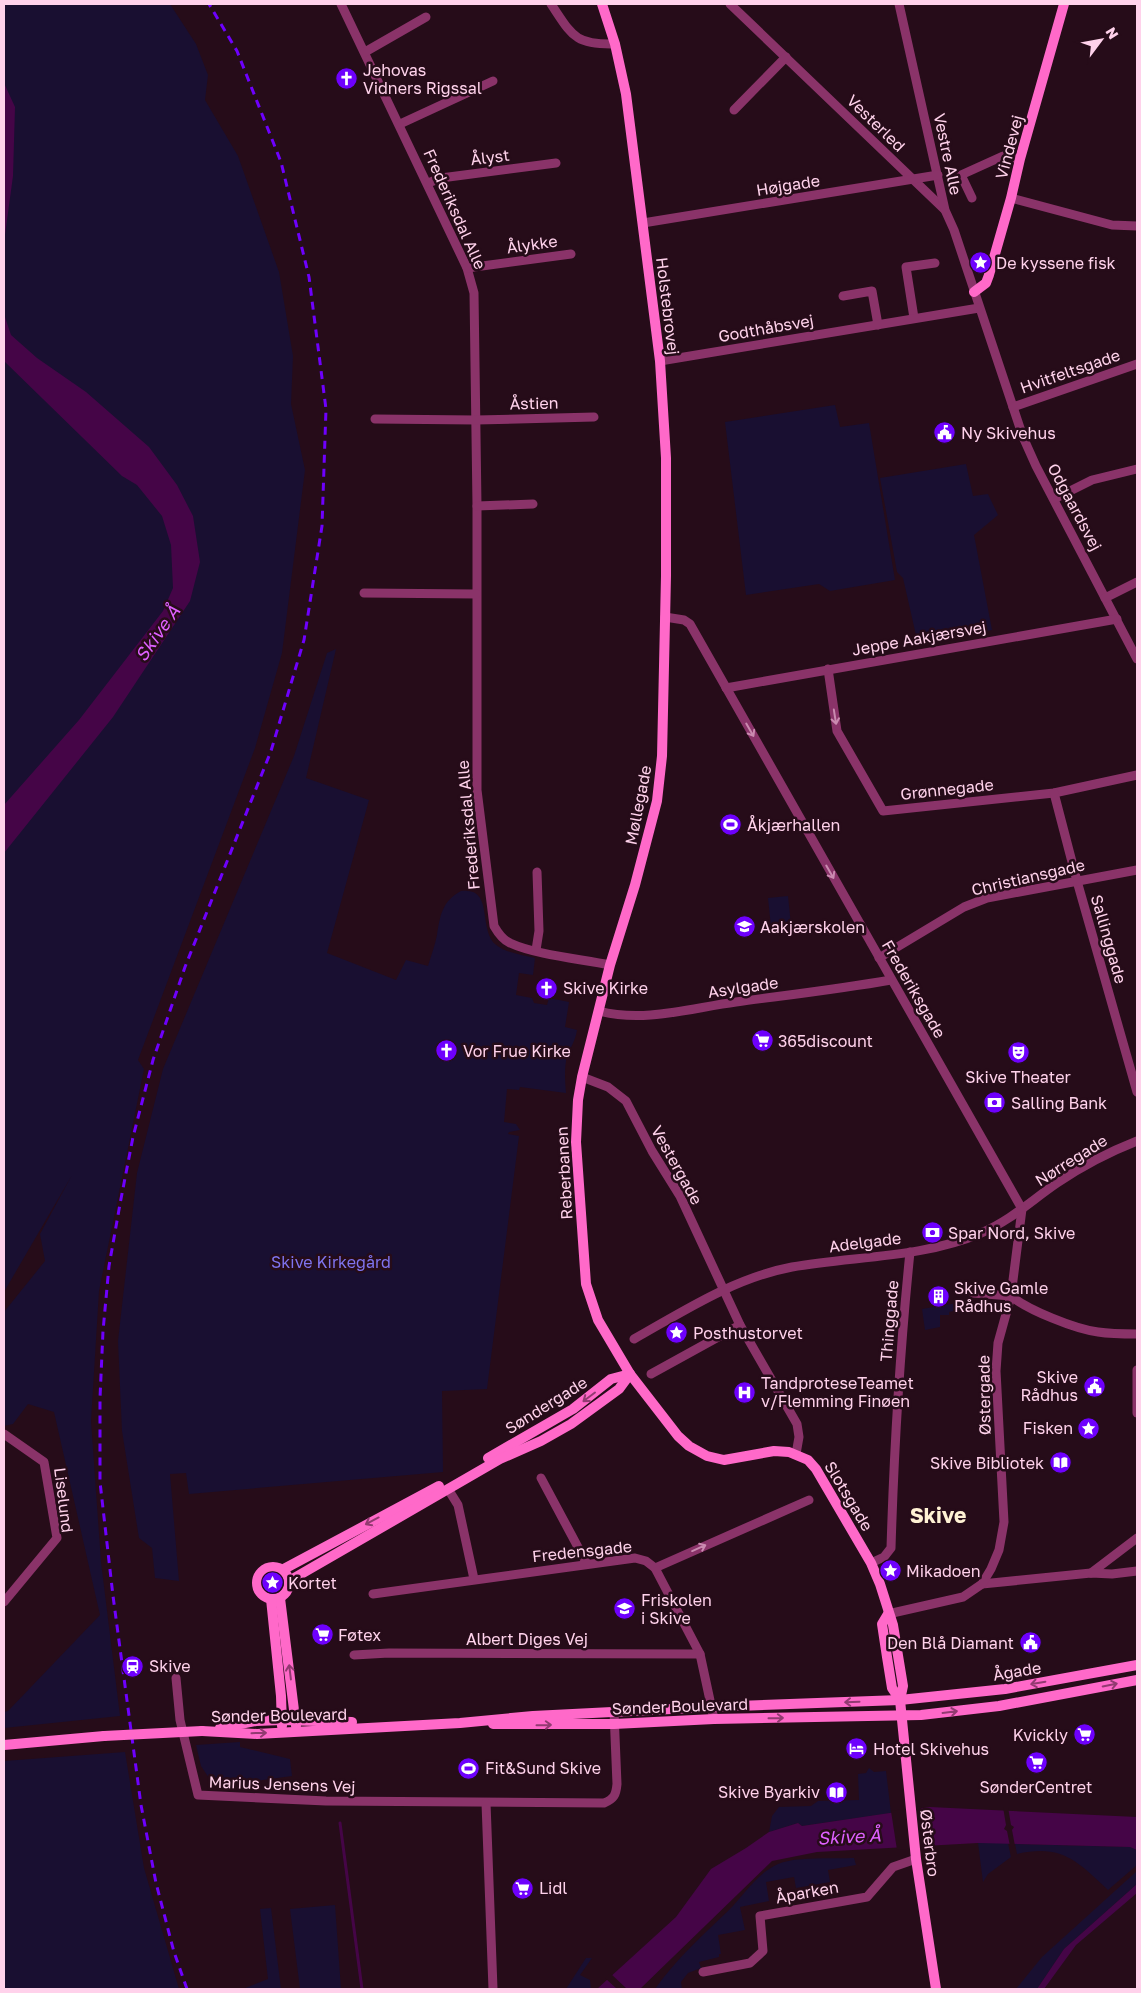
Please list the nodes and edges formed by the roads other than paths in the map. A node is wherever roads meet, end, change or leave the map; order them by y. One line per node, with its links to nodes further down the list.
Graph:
1 (341, 4): 9 (street, Frederiksdal Alle)
2 (551, 4): 8 (street)
3 (602, 4): 8 (street, Holstebrovej)
4 (730, 4): 10 (street, Vesterled)
5 (899, 4): 16 (street, Vestre Alle)
6 (1064, 4): 14 (street, Vindevej)
7 (426, 17): 9 (street)
8 (615, 44): 22 (street, Holstebrovej)
9 (364, 52): 13 (street, Frederiksdal Alle)
10 (786, 57): 12 (street); 17 (street, Vesterled)
11 (493, 81): 13 (street)
12 (734, 110)
13 (400, 124): 18 (street, Frederiksdal Alle)
14 (1020, 159): 19 (street); 20 (street, Vindevej)
15 (556, 163): 18 (street, Ålyst)
16 (938, 175): 17 (street, Højgade); 21 (street, Vestre Alle)
17 (913, 180): 21 (street, Vesterled); 22 (street, Højgade)
18 (428, 183): 26 (street, Frederiksdal Alle)
19 (972, 198)
20 (1011, 198): 23 (street); 27 (street, Vindevej)
21 (945, 210): 27 (street, Vestre Alle)
22 (643, 223): 32 (street, Holstebrovej)
23 (1137, 226)
24 (571, 254): 26 (street, Ålykke)
25 (935, 263): 30 (street)
26 (467, 268): 37 (street, Frederiksdal Alle)
27 (974, 292): 29 (street, Vestre Alle)
28 (843, 296): 31 (street)
29 (978, 308): 30 (street, Godthåbsvej); 34 (street, Odgaardsvej)
30 (914, 318): 31 (street, Godthåbsvej)
31 (878, 324): 32 (street, Godthåbsvej)
32 (660, 361): 46 (street, Holstebrovej)
33 (1137, 364): 34 (street, Hvitfeltsgade)
34 (1012, 407): 39 (street, Odgaardsvej)
35 (594, 416): 37 (street, Åstien)
36 (375, 419): 37 (street)
37 (476, 420): 41 (street, Frederiksdal Alle)
38 (1137, 469): 39 (street)
39 (1054, 499): 45 (street, Odgaardsvej)
40 (533, 504): 41 (street)
41 (477, 506): 44 (street, Frederiksdal Alle)
42 (1137, 582): 45 (street)
43 (364, 593): 44 (street)
44 (476, 594): 56 (street, Frederiksdal Alle)
45 (1105, 598): 47 (street, Odgaardsvej)
46 (665, 617): 50 (street, Frederiksgade); 58 (street, Møllegade)
47 (1117, 619): 48 (street, Odgaardsvej); 49 (street, Jeppe Aakjærsvej)
48 (1137, 659)
49 (828, 669): 50 (street, Jeppe Aakjærsvej); 52 (street, Grønnegade, one-way to 52)
50 (726, 688): 57 (street, Frederiksgade, one-way to 57)
51 (1137, 775): 52 (street, Grønnegade)
52 (1054, 793): 55 (street, Sallinggade)
53 (1137, 870): 55 (street, Christiansgade)
54 (537, 872): 56 (street)
55 (1077, 881): 57 (street, Christiansgade); 62 (street, Sallinggade)
56 (536, 950): 58 (street, Frederiksdal Alle)
57 (879, 958): 59 (street, Frederiksgade)
58 (610, 965): 60 (street, Reberbanen)
59 (891, 980): 60 (street, Asylgade); 64 (street, Frederiksgade)
60 (599, 1011): 61 (street, Reberbanen)
61 (582, 1077): 66 (street, Vestergade); 73 (street, Reberbanen)
62 (1137, 1092)
63 (1137, 1141): 64 (street, Nørregade)
64 (1022, 1210): 65 (street, Adelgade); 68 (street, Østergade)
65 (910, 1252): 66 (street, Adelgade); 83 (street, Thinggade)
66 (723, 1290): 69 (street); 71 (street, Adelgade)
67 (973, 1293): 68 (street)
68 (1011, 1296): 70 (street); 90 (street, Østergade)
69 (740, 1325): 74 (street); 77 (street)
70 (1137, 1334)
71 (634, 1339)
72 (1137, 1370): 75 (street)
73 (630, 1374): 77 (street, Reberbanen); 79 (street, Søndergade); 85 (street, Søndergade, one-way to 85)
74 (651, 1374)
75 (1137, 1413)
76 (4, 1434): 93 (street, Liselund)
77 (796, 1454): 83 (street, Slotsgade)
78 (541, 1478): 82 (street)
79 (448, 1489): 88 (street); 89 (street, Søndergade)
80 (810, 1500): 84 (street, one-way to 80)
81 (1137, 1538): 87 (street)
82 (587, 1564): 84 (street, Fredensgade); 88 (street, Fredensgade)
83 (872, 1564): 94 (street, Slotsgade)
84 (655, 1568): 95 (street)
85 (282, 1570): 89 (street); 92 (street)
86 (1137, 1571): 87 (street)
87 (1092, 1573): 90 (street)
88 (474, 1579): 91 (street, Fredensgade)
89 (289, 1581): 92 (street)
90 (982, 1584): 94 (street, Østergade)
91 (373, 1594)
92 (275, 1598): 105 (street); 106 (street, one-way to 92)
93 (4, 1602)
94 (888, 1614): 100 (street, Østerbro)
95 (700, 1654): 96 (street, Albert Diges Vej); 101 (street)
96 (354, 1655)
97 (1137, 1665): 100 (street, Ågade, one-way to 100)
98 (176, 1678): 114 (street, Marius Jensens Vej)
99 (1137, 1680): 103 (street, Ågade, one-way to 99)
100 (900, 1700): 101 (street, Sønder Boulevard, one-way to 101); 103 (street, Østerbro)
101 (711, 1707): 102 (street, Sønder Boulevard); 104 (street)
102 (614, 1712): 107 (street, Sønder Boulevard); 109 (street, Marius Jensens Vej)
103 (902, 1716): 104 (street, Sønder Boulevard, one-way to 103); 115 (street, Østerbro)
104 (714, 1719): 109 (street, Sønder Boulevard)
105 (282, 1720): 106 (street, Sønder Boulevard); 110 (street, Sønder Boulevard); 112 (street)
106 (295, 1720): 108 (street, Sønder Boulevard); 111 (street)
107 (460, 1723): 108 (street, Sønder Boulevard); 109 (street, Sønder Boulevard, one-way to 109)
108 (416, 1724): 111 (street, Sønder Boulevard)
109 (614, 1724): 114 (street, Marius Jensens Vej)
110 (202, 1731): 112 (street, Sønder Boulevard, one-way to 112); 113 (street, Sønder Boulevard, bridge)
111 (296, 1731): 112 (street, Sønder Boulevard)
112 (282, 1732)
113 (4, 1745)
114 (486, 1802): 117 (street)
115 (916, 1858): 116 (street, Åparken); 118 (street, Østerbro)
116 (703, 1972)
117 (494, 1989)
118 (936, 1989)

